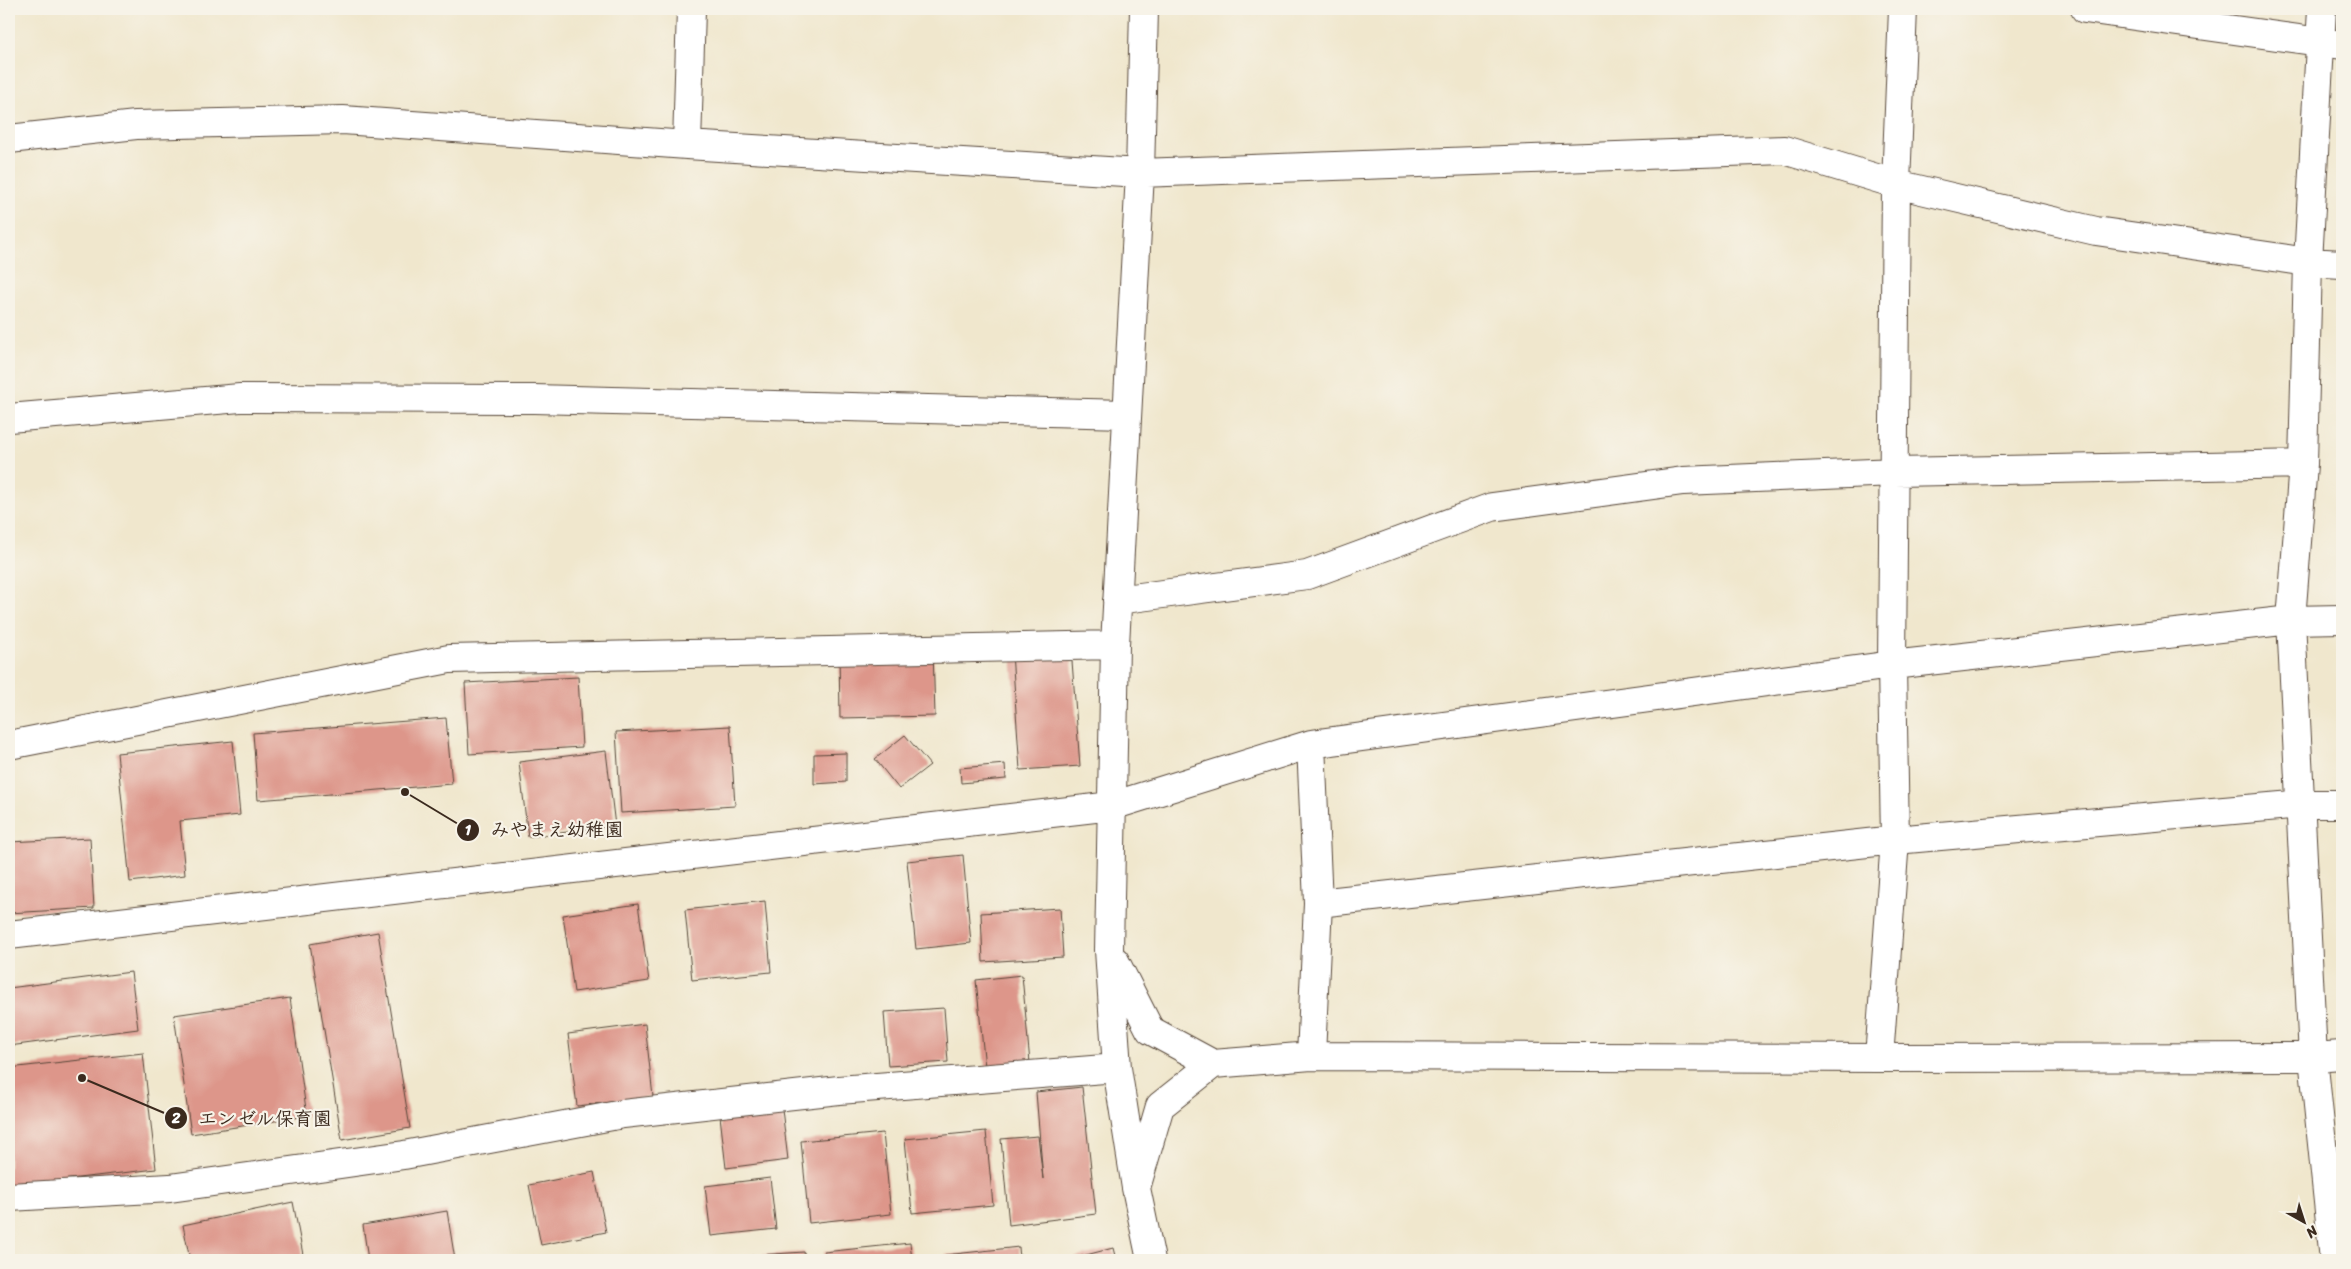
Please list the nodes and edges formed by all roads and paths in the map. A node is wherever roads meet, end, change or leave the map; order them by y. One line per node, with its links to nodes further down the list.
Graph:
1 (691, 9): 8 (street)
2 (1144, 9): 9 (street)
3 (1903, 9): 10 (street)
4 (2084, 9): 6 (street)
5 (2322, 9): 6 (street)
6 (2331, 44): 11 (street)
7 (9, 139): 8 (street)
8 (687, 146): 9 (street)
9 (1140, 173): 10 (street); 13 (street)
10 (1896, 184): 11 (street); 16 (street)
11 (2308, 262): 12 (street); 15 (street)
12 (2342, 264)
13 (1126, 414): 14 (street); 17 (street)
14 (9, 418)
15 (2303, 464): 16 (street); 19 (street)
16 (1896, 472): 17 (street); 21 (street)
17 (1117, 600): 20 (street)
18 (2342, 619): 19 (street)
19 (2291, 620): 21 (street); 24 (street)
20 (1115, 645): 22 (street); 26 (street)
21 (1892, 665): 23 (street); 27 (street)
22 (9, 744)
23 (1310, 744): 26 (street); 28 (street)
24 (2302, 804): 25 (street); 27 (street); 33 (street)
25 (2342, 804)
26 (1112, 806): 29 (street); 30 (street)
27 (1894, 840): 28 (street); 34 (street)
28 (1318, 903): 32 (street)
29 (9, 935)
30 (1109, 950): 35 (street); 36 (street)
31 (2342, 1055): 33 (street)
32 (1311, 1056): 34 (street); 35 (street)
33 (2314, 1057): 34 (street); 39 (street)
34 (1879, 1058)
35 (1213, 1064): 37 (street)
36 (1117, 1068): 37 (street); 38 (street)
37 (1136, 1188): 40 (street)
38 (9, 1197)
39 (2336, 1257)
40 (1151, 1260)

